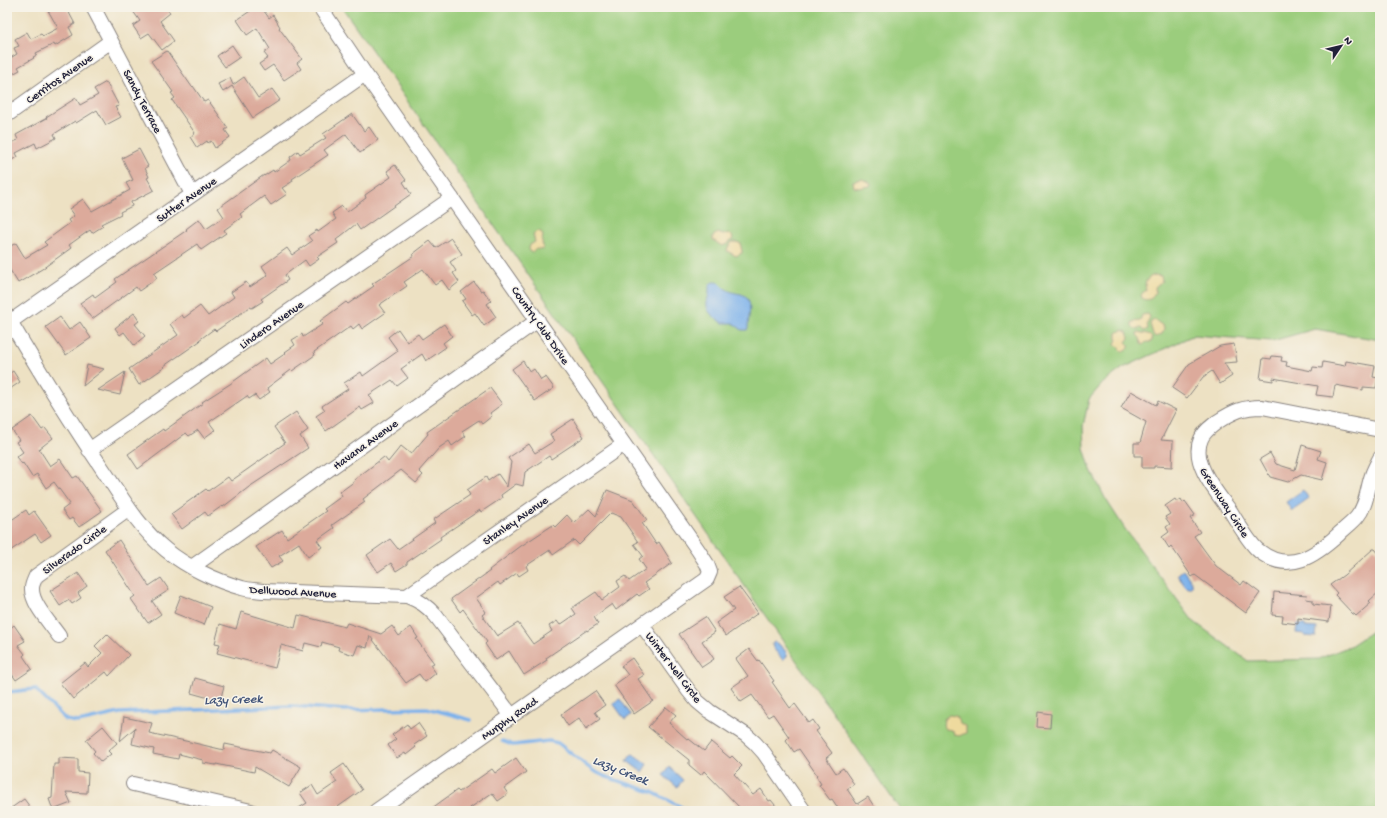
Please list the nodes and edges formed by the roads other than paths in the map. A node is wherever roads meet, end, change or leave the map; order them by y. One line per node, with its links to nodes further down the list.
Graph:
1 (93, 7): 3 (street, Sandy Terrace)
2 (320, 7): 4 (street, Country Club Drive)
3 (111, 41): 5 (street, Cerritos Avenue); 6 (street, Sandy Terrace)
4 (365, 74): 6 (street, Sutter Avenue); 7 (street, Country Club Drive)
5 (7, 115)
6 (192, 194): 8 (street, Sutter Avenue)
7 (452, 198): 9 (street, Country Club Drive); 12 (street, Lindero Avenue)
8 (8, 320): 12 (street, Dellwood Avenue)
9 (538, 320): 11 (street, Country Club Drive); 15 (street, Havana Avenue)
10 (1380, 430): 13 (street, Greenway Circle)
11 (624, 444): 16 (street, Stanley Avenue); 17 (street, Country Club Drive)
12 (90, 450): 14 (street, Dellwood Avenue)
13 (1380, 458)
14 (129, 509): 15 (street, Dellwood Avenue); 18 (street, Silverado Circle)
15 (192, 567): 16 (street, Dellwood Avenue)
16 (407, 596): 19 (street, Dellwood Avenue)
17 (642, 625): 19 (street, Murphy Road); 23 (street, Winter Nell Circle)
18 (60, 636)
19 (512, 716): 22 (street, Murphy Road)
20 (133, 784): 21 (street)
21 (251, 811)
22 (376, 811)
23 (804, 811)

